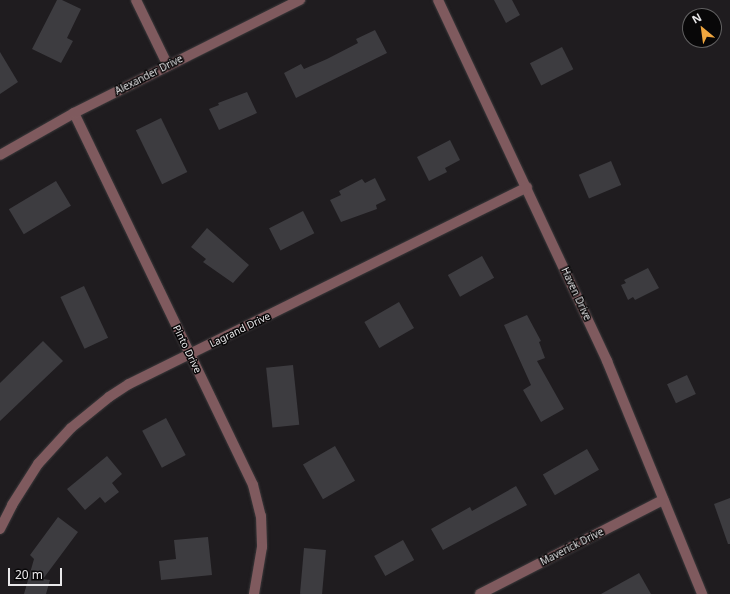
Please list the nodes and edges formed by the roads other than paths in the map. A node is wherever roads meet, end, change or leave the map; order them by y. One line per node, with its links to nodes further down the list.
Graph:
1 (136, 0): 4 (street)
2 (300, 0): 4 (street, Alexander Drive)
3 (438, 0): 7 (street, Haven Drive)
4 (168, 66): 5 (street, Alexander Drive)
5 (74, 113): 6 (street, Alexander Drive); 8 (street, Pinto Drive)
6 (0, 156)
7 (528, 187): 8 (street, Lagrand Drive); 9 (street, Haven Drive)
8 (190, 355): 10 (street, Lagrand Drive); 11 (street, Pinto Drive)
9 (664, 500): 12 (street, Maverick Drive); 13 (street, Haven Drive)
10 (0, 529)
11 (254, 594)
12 (480, 594)
13 (702, 594)

